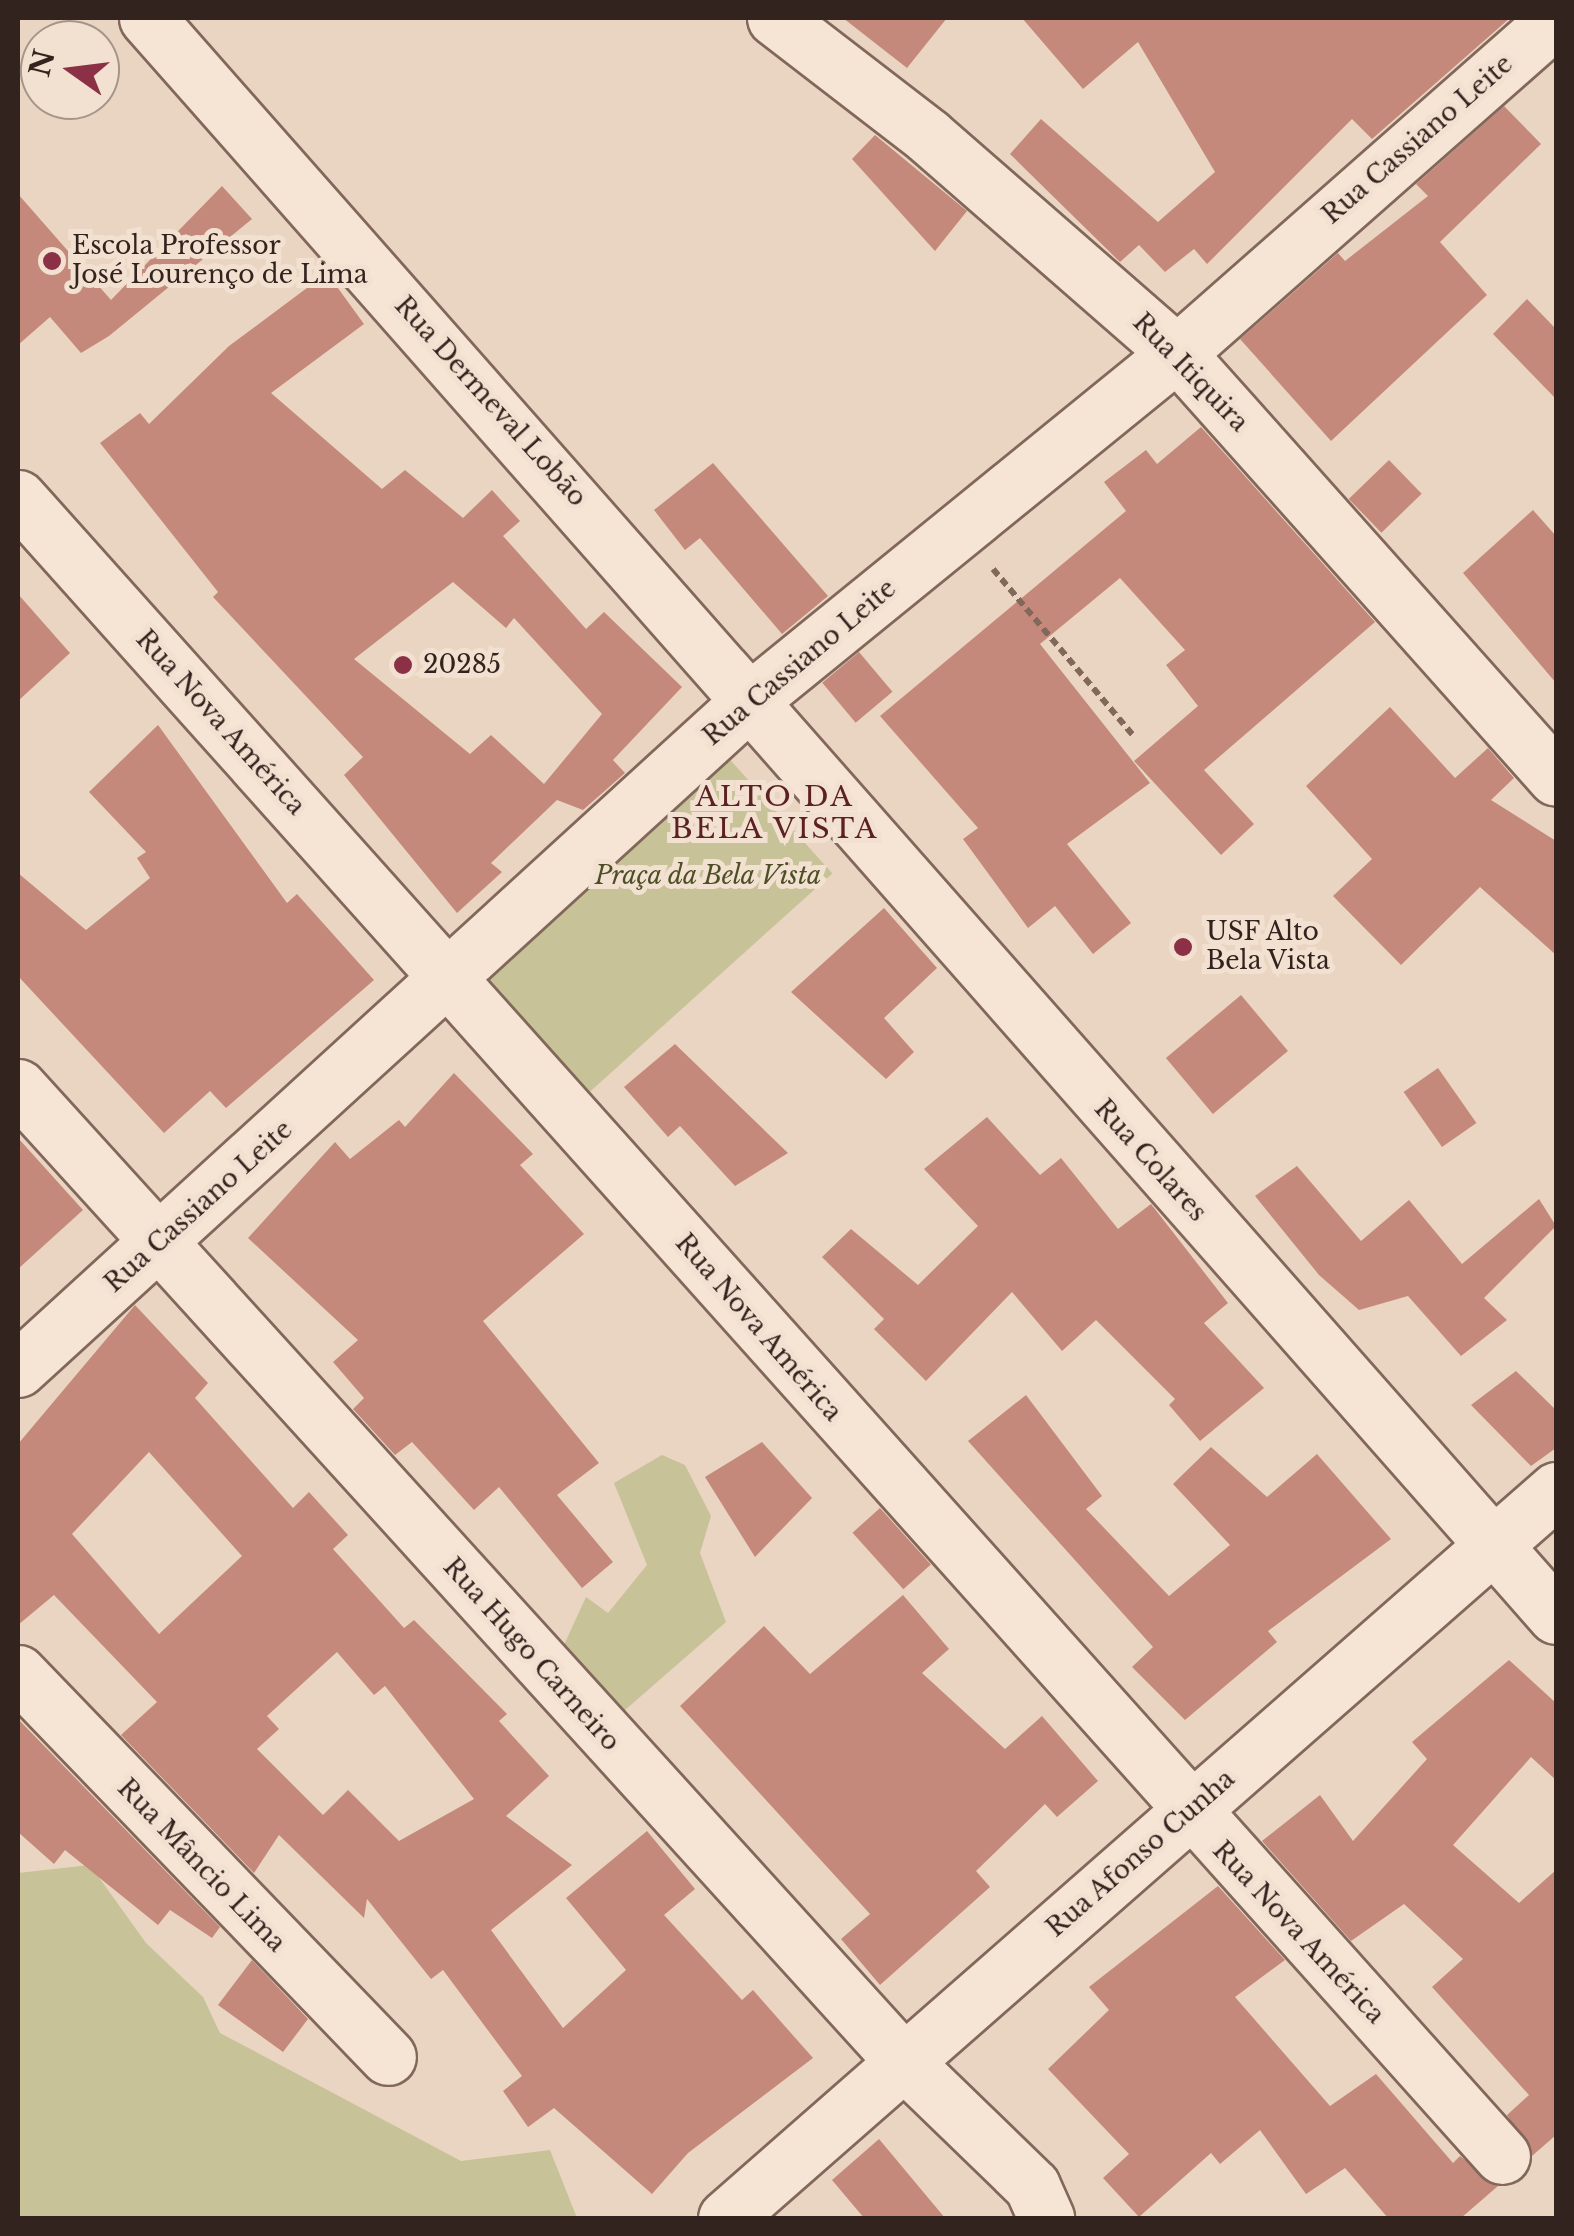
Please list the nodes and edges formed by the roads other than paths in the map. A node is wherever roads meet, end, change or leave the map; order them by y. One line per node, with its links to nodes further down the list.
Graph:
1 (147, 18): 6 (street, Rua Dermeval Lobão)
2 (775, 18): 4 (street, Rua Itiquira)
3 (1547, 28): 4 (street, Rua Cassiano Leite)
4 (1177, 352): 6 (street, Rua Cassiano Leite); 7 (street, Rua Itiquira)
5 (18, 498): 8 (street, Rua Nova América)
6 (754, 697): 8 (street, Rua Cassiano Leite); 13 (street, Rua Colares)
7 (1556, 778)
8 (452, 979): 10 (street, Rua Cassiano Leite); 16 (street, Rua Nova América)
9 (18, 1087): 10 (street, Rua Hugo Carneiro)
10 (157, 1246): 11 (street, Rua Cassiano Leite); 18 (street, Rua Hugo Carneiro)
11 (18, 1369)
12 (1556, 1490): 13 (street, Rua Afonso Cunha)
13 (1494, 1546): 14 (street, Rua Colares); 16 (street, Rua Afonso Cunha)
14 (1556, 1616)
15 (18, 1672): 17 (street, Rua Mâncio Lima)
16 (1188, 1814): 18 (street, Rua Afonso Cunha); 19 (street, Rua Nova América)
17 (388, 2057)
18 (902, 2060): 20 (street, Rua Afonso Cunha); 21 (street, Rua Hugo Carneiro)
19 (1502, 2156)
20 (726, 2218)
21 (1046, 2218)

